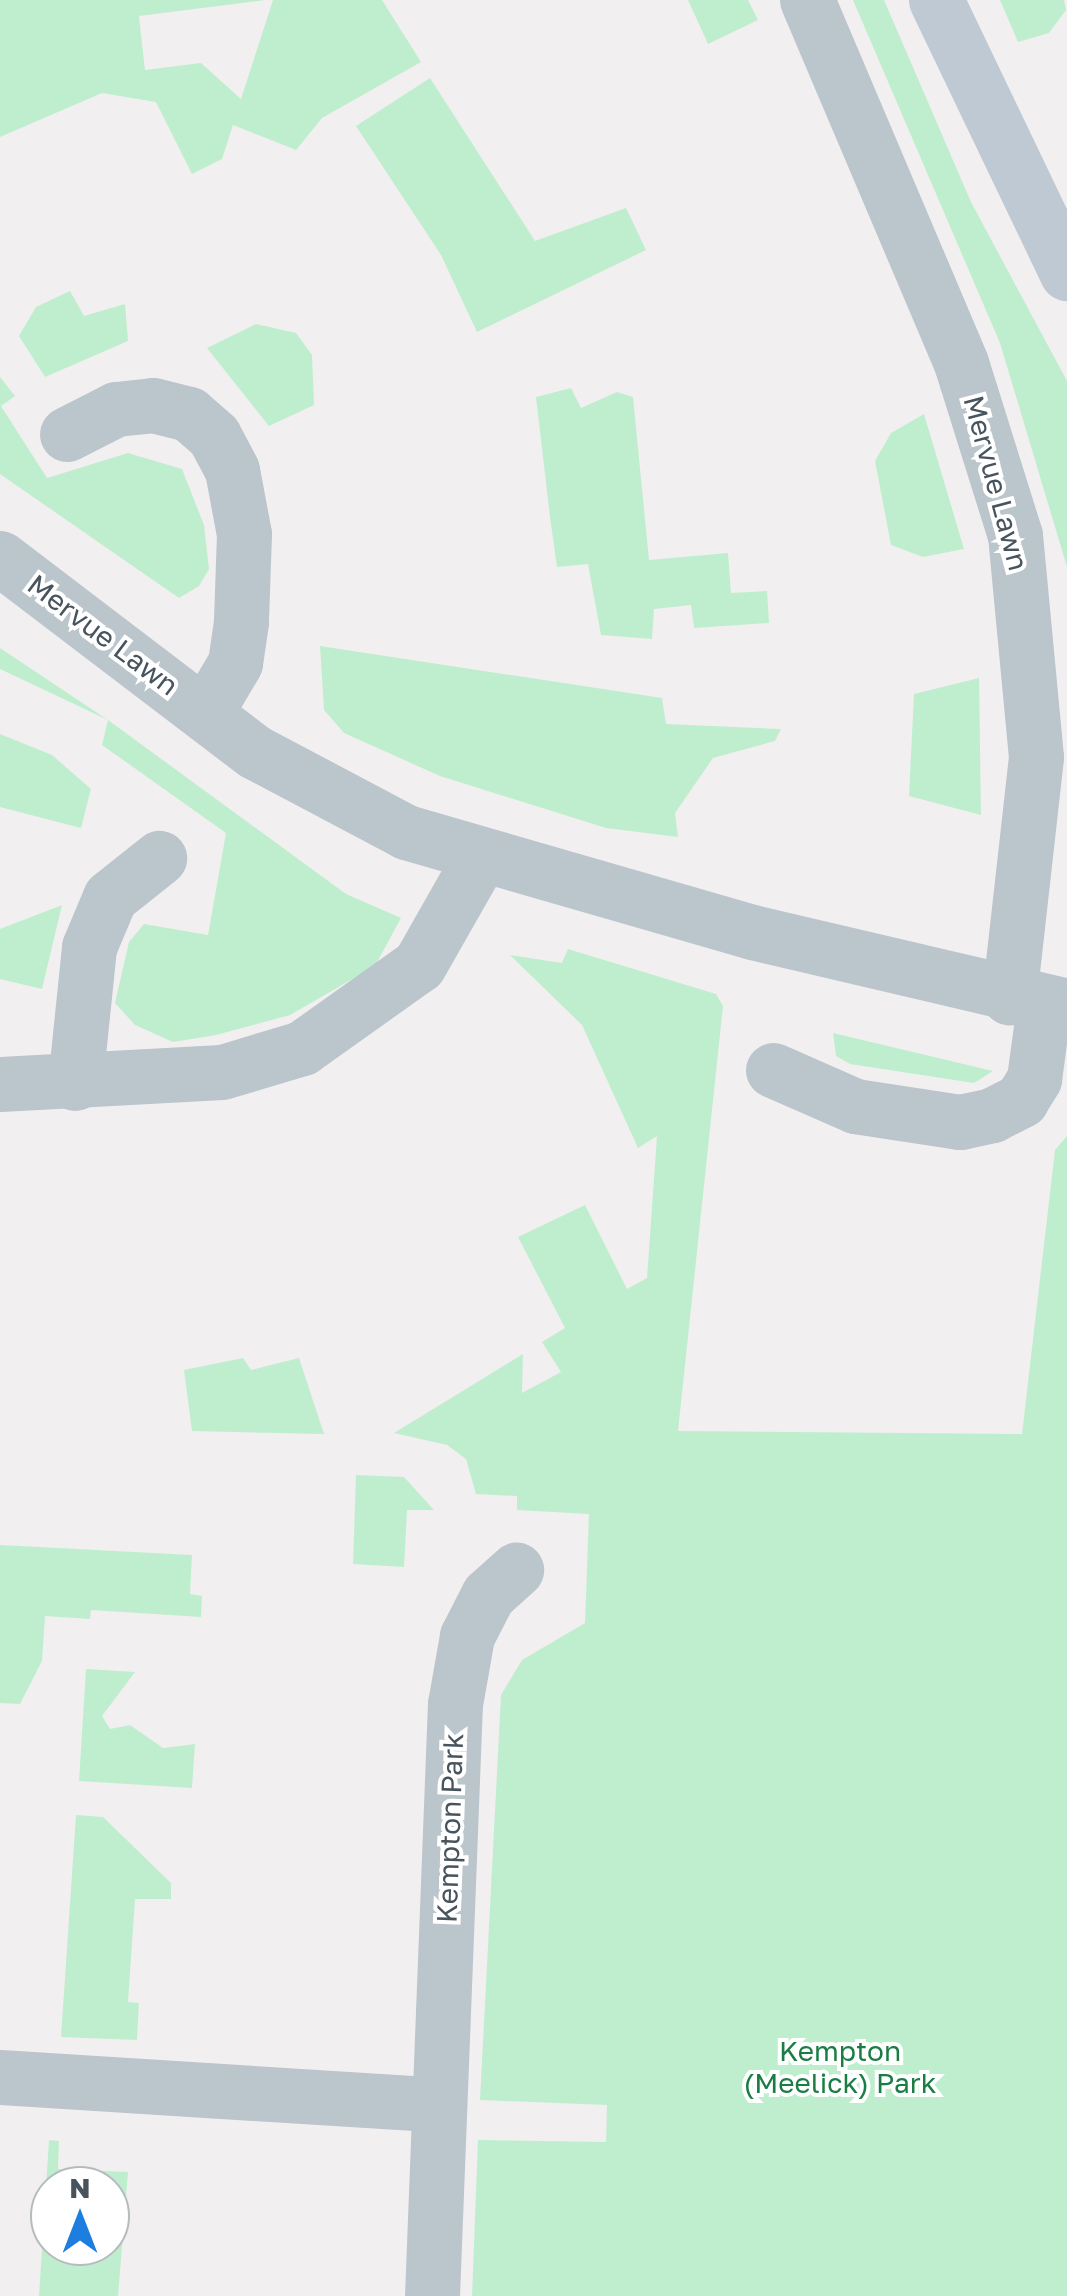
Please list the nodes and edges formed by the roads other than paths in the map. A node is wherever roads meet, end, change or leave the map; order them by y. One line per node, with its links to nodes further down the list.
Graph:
1 (808, 0): 9 (street, Mervue Lawn)
2 (936, 0): 3 (main road)
3 (1067, 273)
4 (67, 434): 6 (street, Mervue Lawn)
5 (0, 558): 6 (street, Mervue Lawn)
6 (206, 712): 7 (street, Mervue Lawn)
7 (482, 856): 9 (street, Mervue Lawn); 11 (street)
8 (159, 858): 11 (street)
9 (1040, 1003): 10 (street, Mervue Lawn)
10 (773, 1070)
11 (75, 1083): 12 (street)
12 (0, 1084)
13 (516, 1570): 15 (street, Kempton Park)
14 (0, 2077): 15 (street)
15 (439, 2105): 16 (street, Kempton Park)
16 (432, 2296)

